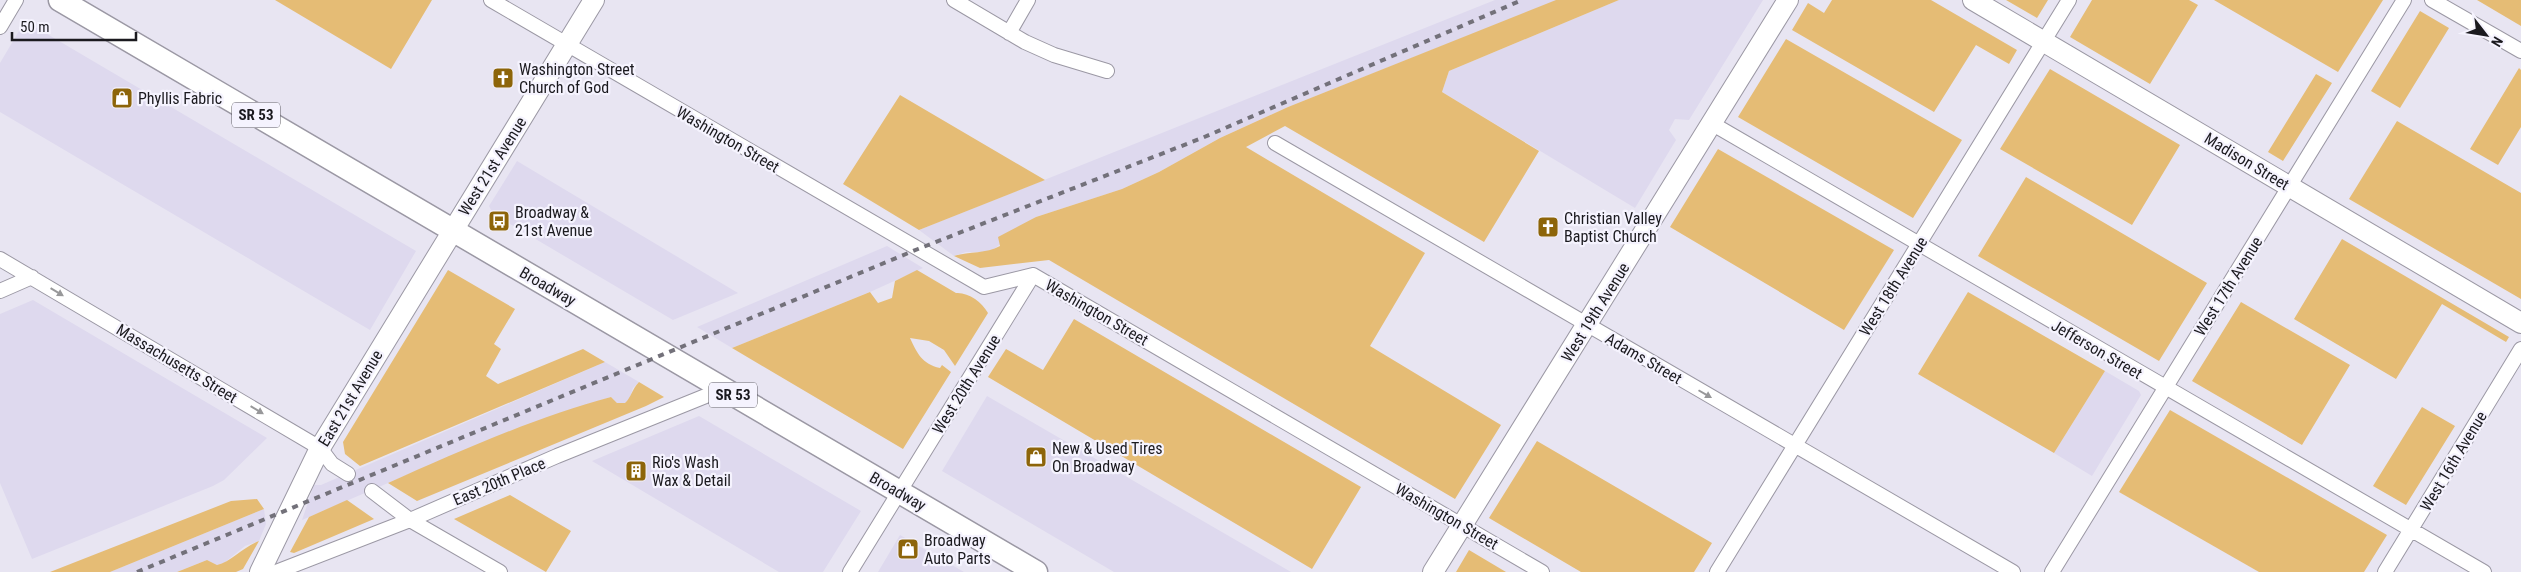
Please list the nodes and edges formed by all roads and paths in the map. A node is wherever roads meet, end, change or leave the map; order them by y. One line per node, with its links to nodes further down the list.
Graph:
1 (16, 0): 12 (street)
2 (60, 0): 21 (main road, Broadway / SR 53)
3 (490, 0): 15 (street, Washington Street)
4 (594, 0): 15 (street, West 21st Avenue)
5 (954, 0): 13 (street)
6 (1028, 0): 13 (street)
7 (1788, 0): 18 (street, West 19th Avenue)
8 (1973, 0): 14 (street, Madison Street)
9 (2069, 0): 14 (street, West 18th Avenue)
10 (2404, 0): 20 (street, West 17th Avenue)
11 (2432, 0): 16 (street)
12 (0, 27)
13 (1009, 33): 17 (street)
14 (2043, 42): 20 (street, Madison Street); 22 (street, West 18th Avenue)
15 (566, 44): 21 (street, West 21st Avenue); 24 (street, Washington Street)
16 (2521, 51)
17 (1107, 71)
18 (1711, 123): 22 (street, Jefferson Street); 28 (street, West 19th Avenue)
19 (1276, 143): 28 (street, Adams Street)
20 (2290, 186): 27 (street, Madison Street); 31 (street, West 17th Avenue)
21 (452, 230): 30 (main road, Broadway / SR 53); 33 (street, East 21st Avenue)
22 (1918, 245): 31 (street, Jefferson Street); 32 (street, West 18th Avenue)
23 (0, 259): 25 (street, Massachusetts Street)
24 (1033, 275): 36 (street, West 20th Avenue); 38 (street, Washington Street)
25 (32, 277): 26 (street); 33 (street, Massachusetts Street, one-way to 33)
26 (0, 291)
27 (2521, 322)
28 (1588, 325): 32 (street, Adams Street, one-way to 32); 38 (street, West 19th Avenue)
29 (2521, 349): 39 (street, West 16th Avenue)
30 (723, 388): 36 (main road, Broadway / SR 53); 37 (street, East 20th Place)
31 (2165, 388): 39 (street, Jefferson Street); 49 (street, West 17th Avenue)
32 (1795, 445): 47 (street, West 18th Avenue); 48 (street, Adams Street)
33 (320, 448): 34 (street, Massachusetts Street); 40 (street, East 21st Avenue)
34 (348, 474)
35 (372, 491): 37 (street)
36 (900, 492): 43 (street, West 20th Avenue); 44 (main road, Broadway / SR 53)
37 (410, 520): 41 (street, East 20th Place); 42 (street)
38 (1463, 526): 45 (street, West 19th Avenue); 46 (street, Washington Street)
39 (2411, 530): 50 (street, West 16th Avenue); 51 (street, Jefferson Street)
40 (260, 572)
41 (276, 572)
42 (500, 572)
43 (850, 572)
44 (1036, 572)
45 (1433, 572)
46 (1542, 572)
47 (1717, 572)
48 (2014, 572)
49 (2052, 572)
50 (2386, 572)
51 (2484, 572)

